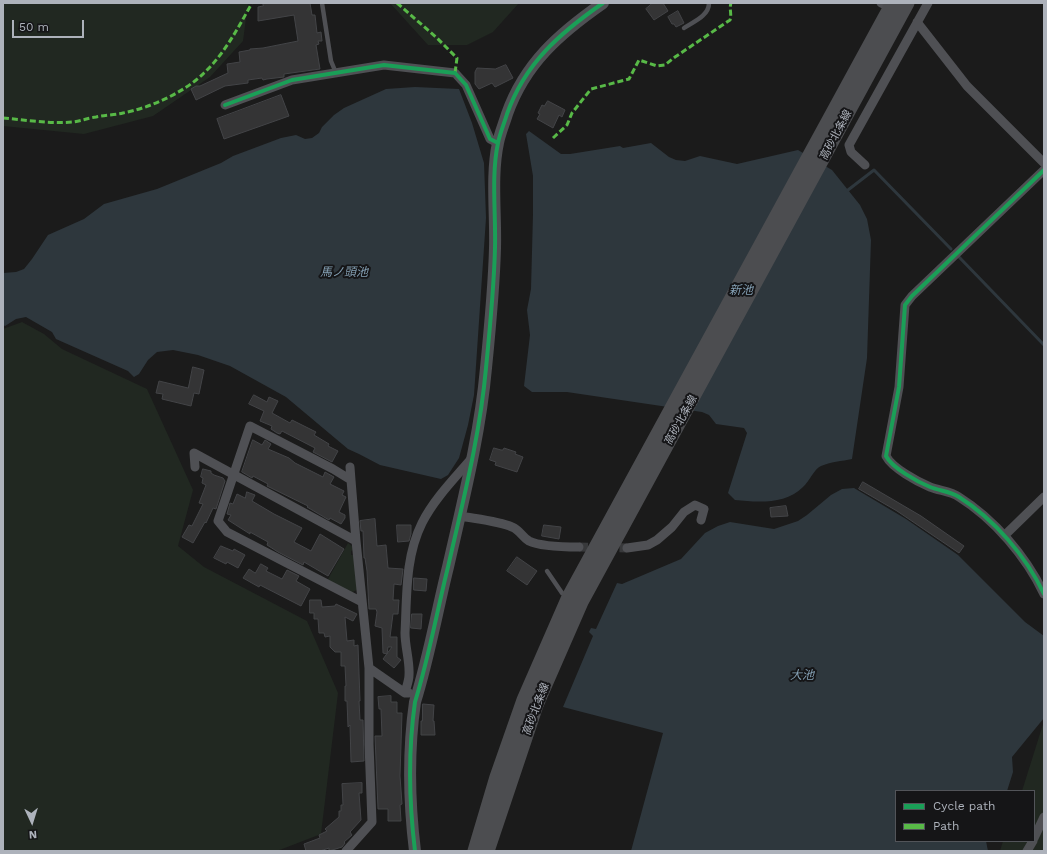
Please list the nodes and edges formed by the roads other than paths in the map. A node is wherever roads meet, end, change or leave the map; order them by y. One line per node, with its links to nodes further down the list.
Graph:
1 (322, 3): 9 (lane)
2 (603, 3): 11 (street)
3 (709, 3): 8 (lane)
4 (907, 3): 12 (main road, 高砂北条線)
5 (928, 3): 7 (street)
6 (888, 4): 12 (main road, 高砂北条線)
7 (917, 22): 13 (street); 14 (street)
8 (684, 28)
9 (336, 73): 10 (street); 11 (street)
10 (225, 105)
11 (498, 143): 17 (street)
12 (821, 149): 16 (main road, 高砂北条線)
13 (1044, 163)
14 (865, 165)
15 (1044, 170): 25 (street)
16 (671, 423): 31 (main road, 高砂北条線); 42 (main road, 高砂北条線)
17 (473, 457): 23 (street); 34 (street)
18 (350, 467): 21 (street)
19 (195, 468): 20 (street)
20 (233, 475): 21 (street); 26 (street); 32 (street)
21 (351, 480): 26 (street)
22 (1044, 497): 25 (street)
23 (460, 516): 27 (street); 35 (street)
24 (701, 520): 28 (street)
25 (1005, 535): 30 (street)
26 (356, 541): 32 (street)
27 (579, 547)
28 (627, 548)
29 (547, 571): 31 (lane)
30 (1044, 594)
31 (569, 597): 41 (main road, 高砂北条線)
32 (362, 602): 33 (street)
33 (369, 668): 34 (street); 39 (street)
34 (405, 693): 35 (street)
35 (418, 694): 40 (street)
36 (1044, 817): 37 (street)
37 (1035, 836)
38 (1032, 842): 43 (street)
39 (346, 851)
40 (415, 851)
41 (475, 851)
42 (487, 851)
43 (1027, 851)

